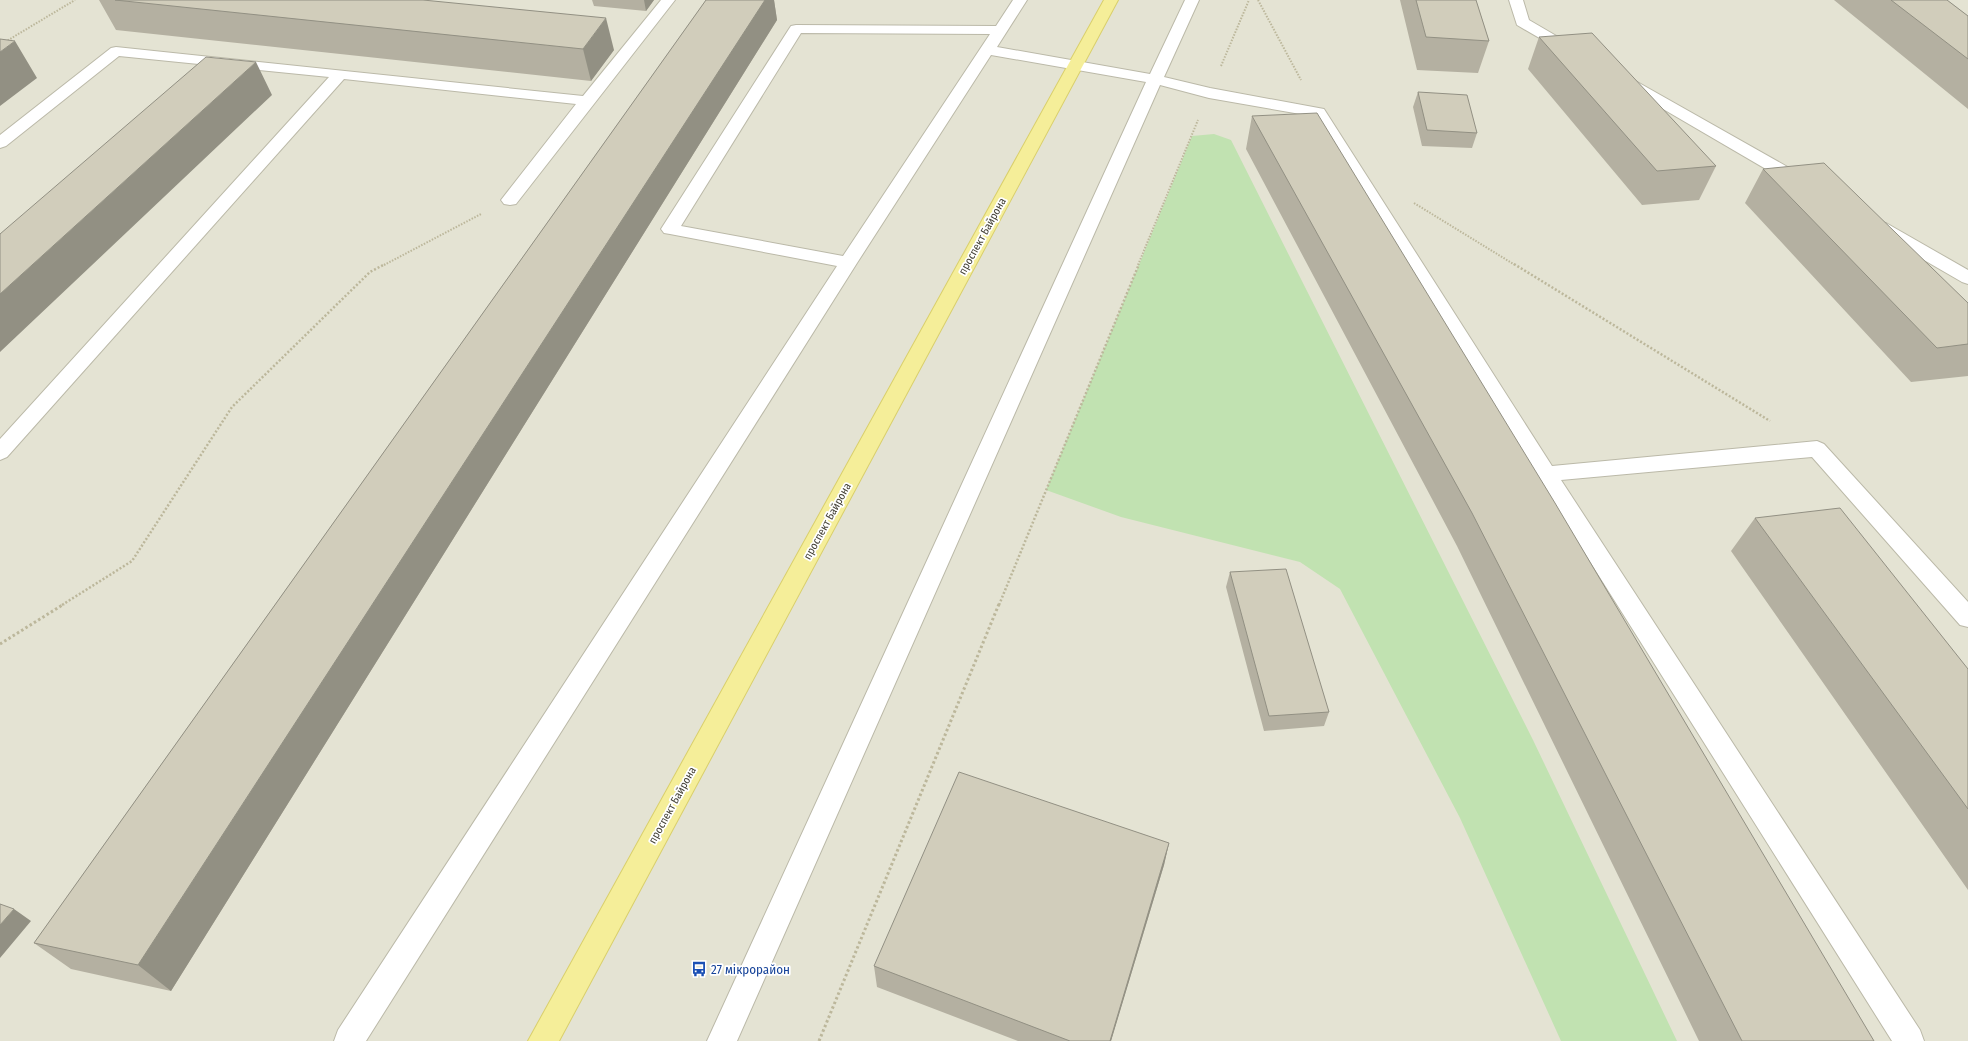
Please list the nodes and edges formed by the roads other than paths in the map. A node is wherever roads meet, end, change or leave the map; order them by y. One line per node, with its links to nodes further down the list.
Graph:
1 (668, 0): 13 (lane)
2 (1020, 0): 6 (lane)
3 (1111, 0): 9 (main road, проспект Байрона)
4 (1192, 0): 12 (lane)
5 (1516, 0): 8 (lane)
6 (999, 30): 7 (lane); 18 (lane)
7 (987, 50): 9 (lane); 18 (lane)
8 (1584, 57)
9 (1075, 66): 12 (lane); 24 (main road, проспект Байрона)
10 (1611, 73): 15 (lane)
11 (340, 74): 13 (lane); 14 (lane); 20 (lane)
12 (1155, 79): 21 (lane); 25 (lane)
13 (587, 102): 16 (lane)
14 (0, 143)
15 (1817, 191)
16 (510, 200)
17 (1865, 219): 19 (lane)
18 (848, 263): 23 (lane)
19 (1968, 278)
20 (0, 452)
21 (1546, 474): 22 (lane); 26 (lane)
22 (1968, 618)
23 (349, 1041)
24 (543, 1041)
25 (722, 1041)
26 (1909, 1041)

